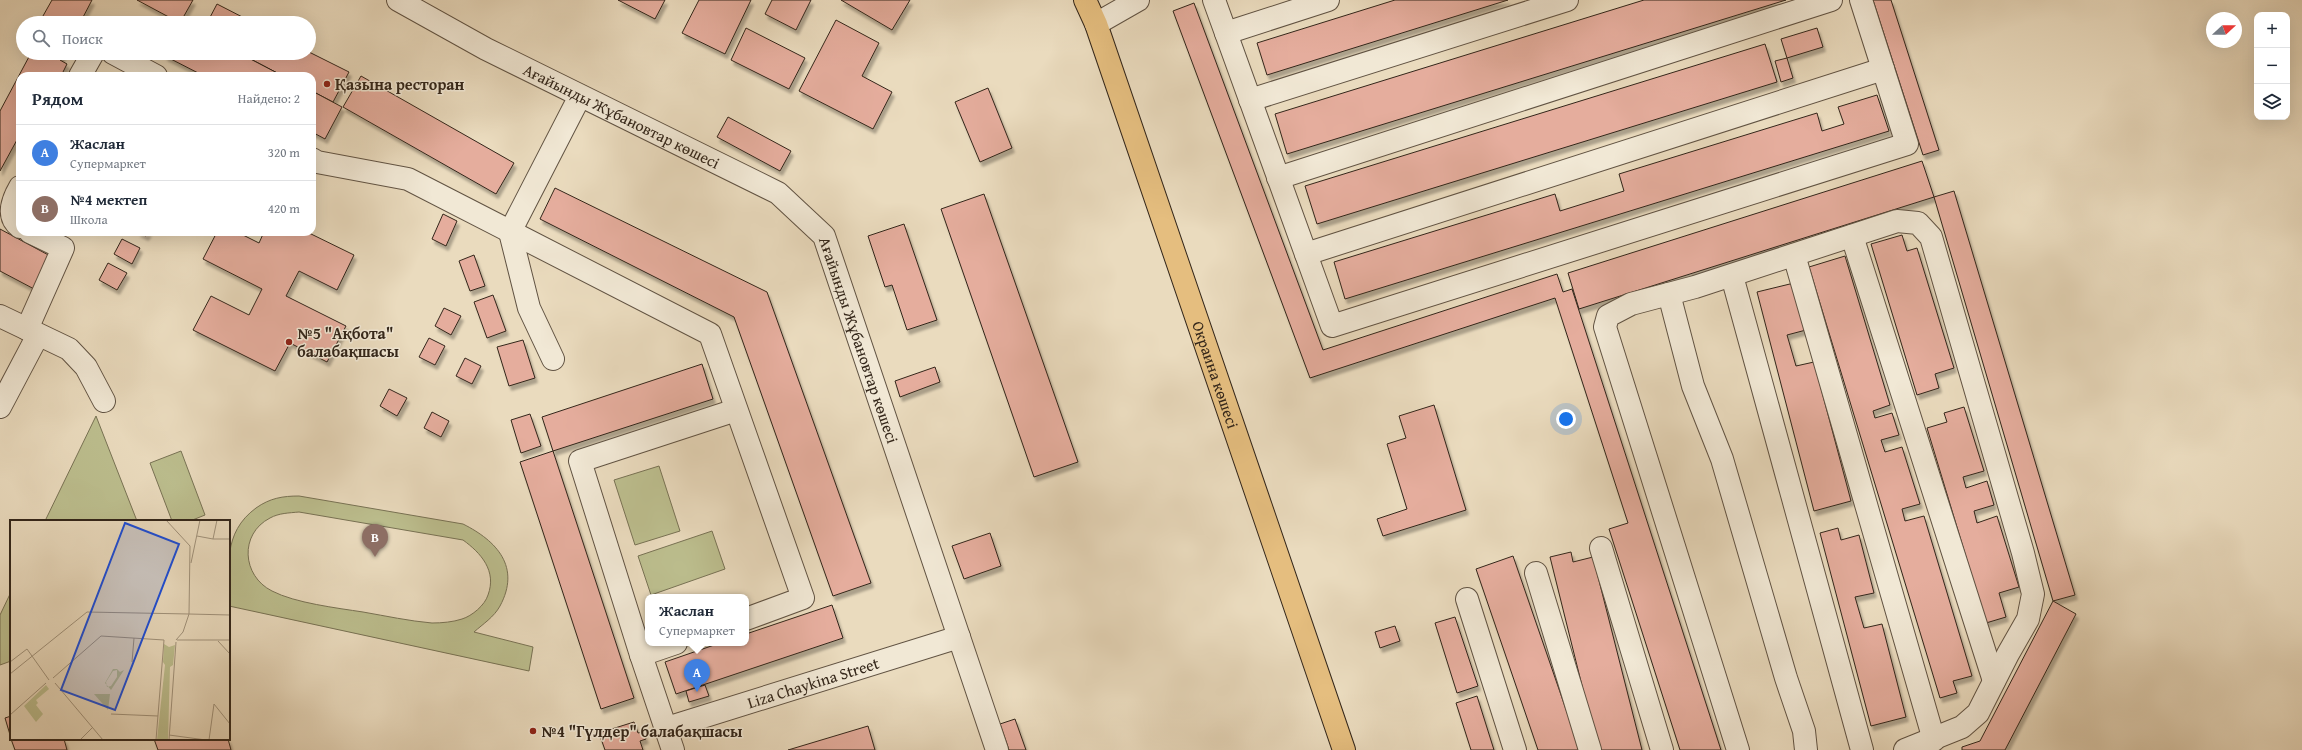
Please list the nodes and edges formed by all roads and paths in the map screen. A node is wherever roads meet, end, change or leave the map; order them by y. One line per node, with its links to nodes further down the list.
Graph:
1 (398, 0): 16 (street, Ағайынды Жұбановтар көшесі)
2 (1084, 0): 9 (main road, Окраина көшесі)
3 (1138, 0): 9 (street)
4 (1214, 0): 10 (street)
5 (1328, 0): 10 (street)
6 (1567, 0): 17 (street)
7 (1831, 0): 19 (street)
8 (1861, 0): 13 (street)
9 (1096, 24): 47 (main road, Окраина көшесі)
10 (1226, 33): 17 (street)
11 (89, 60): 14 (street)
12 (126, 60): 15 (street)
13 (1883, 68): 25 (street); 25 (street)
14 (82, 72)
15 (149, 72)
16 (580, 96): 22 (street); 39 (street, Ағайынды Жұбановтар көшесі)
17 (1250, 100): 19 (street)
18 (316, 161): 22 (street)
19 (1278, 178): 25 (street)
20 (16, 194): 21 (street)
21 (16, 221)
22 (510, 232): 31 (street); 34 (street)
23 (38, 236): 30 (street)
24 (1852, 236): 26 (street); 42 (street); 42 (street)
25 (1306, 254)
26 (1794, 255): 27 (street); 44 (street)
27 (1732, 276): 28 (street); 53 (street)
28 (1670, 294): 51 (street); 52 (street)
29 (0, 316): 30 (street)
30 (32, 332): 32 (street); 33 (street)
31 (553, 359)
32 (104, 401)
33 (0, 407)
34 (736, 410): 38 (street); 41 (street)
35 (1601, 548): 50 (street)
36 (1536, 573): 49 (street)
37 (1467, 599): 48 (street)
38 (749, 618)
39 (959, 637): 43 (street, Liza Chaykina Street); 46 (street, Ағайынды Жұбановтар көшесі)
40 (667, 646): 41 (street)
41 (641, 655): 43 (street)
42 (1994, 681): 44 (street)
43 (667, 728): 45 (street)
44 (1934, 740): 54 (street)
45 (673, 750)
46 (997, 750)
47 (1344, 750)
48 (1515, 750)
49 (1590, 750)
50 (1662, 750)
51 (1738, 750)
52 (1806, 750)
53 (1862, 750)
54 (1905, 750)

